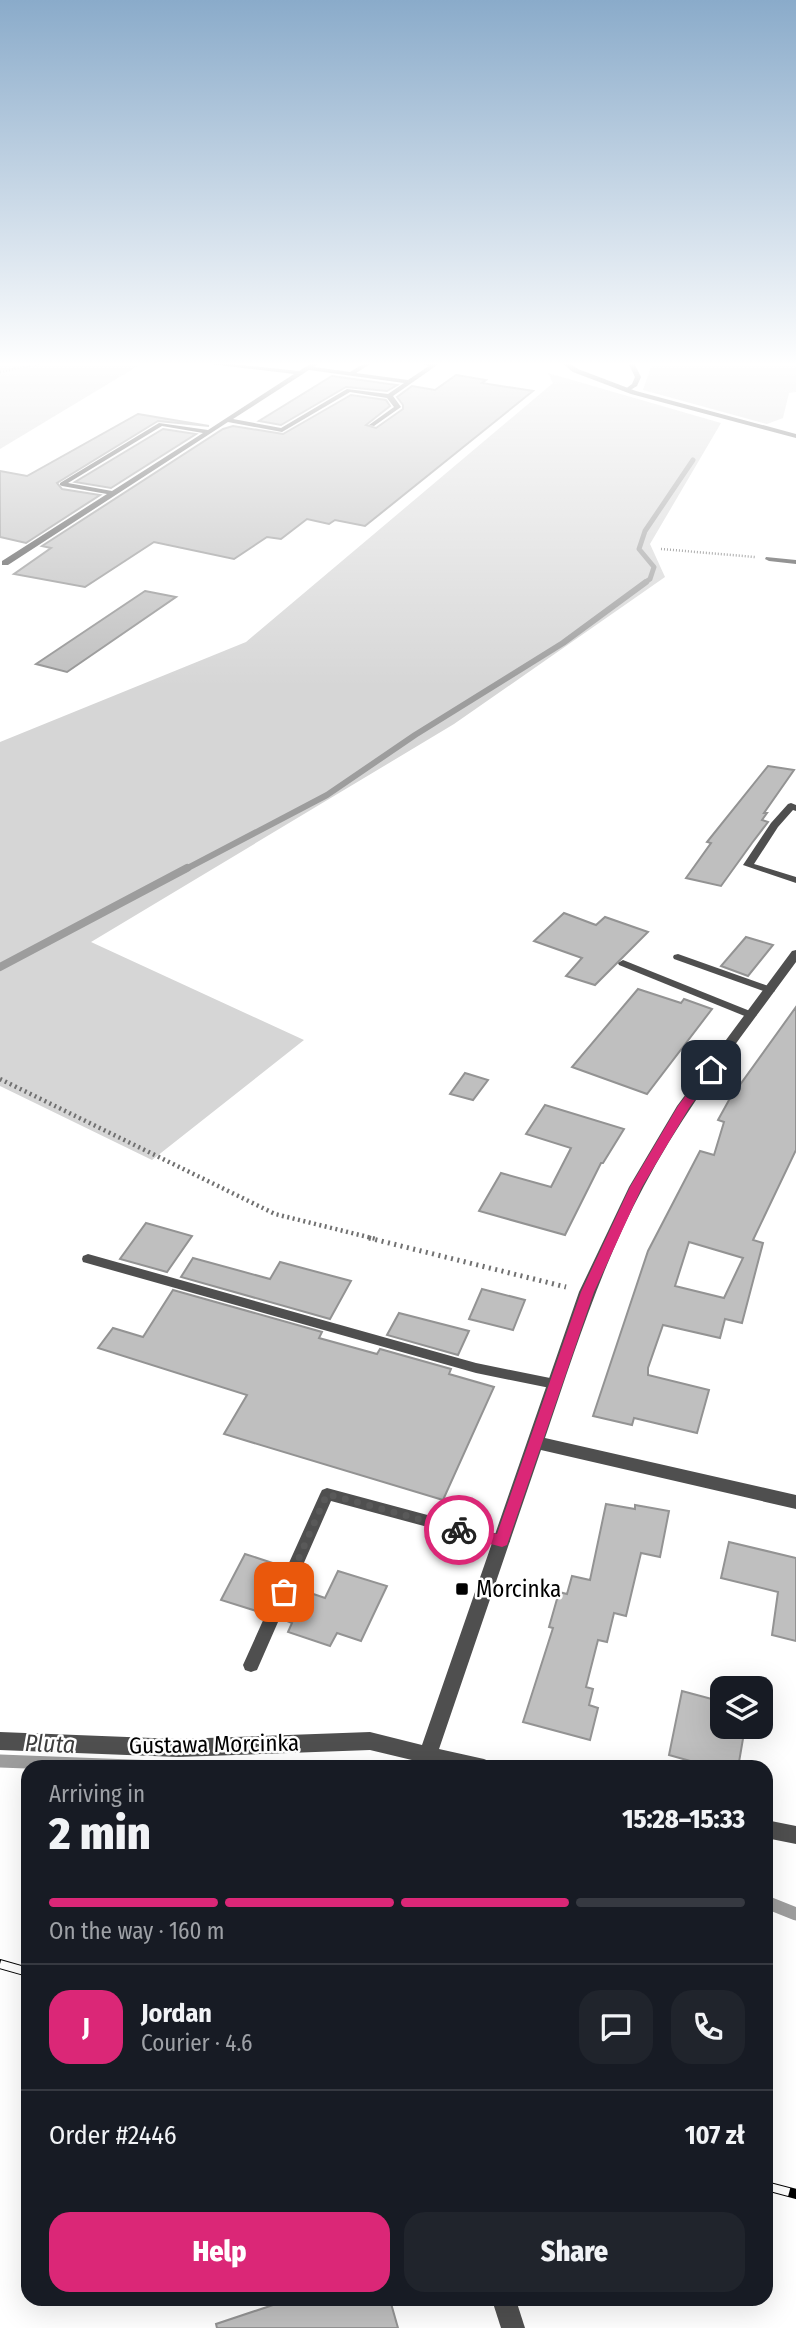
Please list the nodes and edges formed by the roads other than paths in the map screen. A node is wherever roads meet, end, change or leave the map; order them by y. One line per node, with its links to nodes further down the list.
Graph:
1 (86, 470): 3 (lane)
2 (150, 470): 3 (lane)
3 (113, 493): 6 (lane)
4 (769, 559): 5 (lane)
5 (796, 562)
6 (5, 563)
7 (796, 808): 8 (lane)
8 (796, 880)
9 (796, 954): 12 (street)
10 (678, 957): 12 (lane)
11 (623, 963): 13 (lane)
12 (770, 990): 13 (street)
13 (751, 1015): 15 (street)
14 (88, 1259): 15 (lane)
15 (555, 1384): 16 (street)
16 (535, 1442): 17 (street); 18 (street)
17 (796, 1502)
18 (502, 1541): 19 (lane); 22 (street)
19 (251, 1665)
20 (0, 1741): 21 (street, Gustawa Morcinka)
21 (423, 1760)
22 (425, 1760)
23 (773, 1830): 24 (street)
24 (796, 1835)
25 (506, 2306): 26 (street)
26 (513, 2328)

